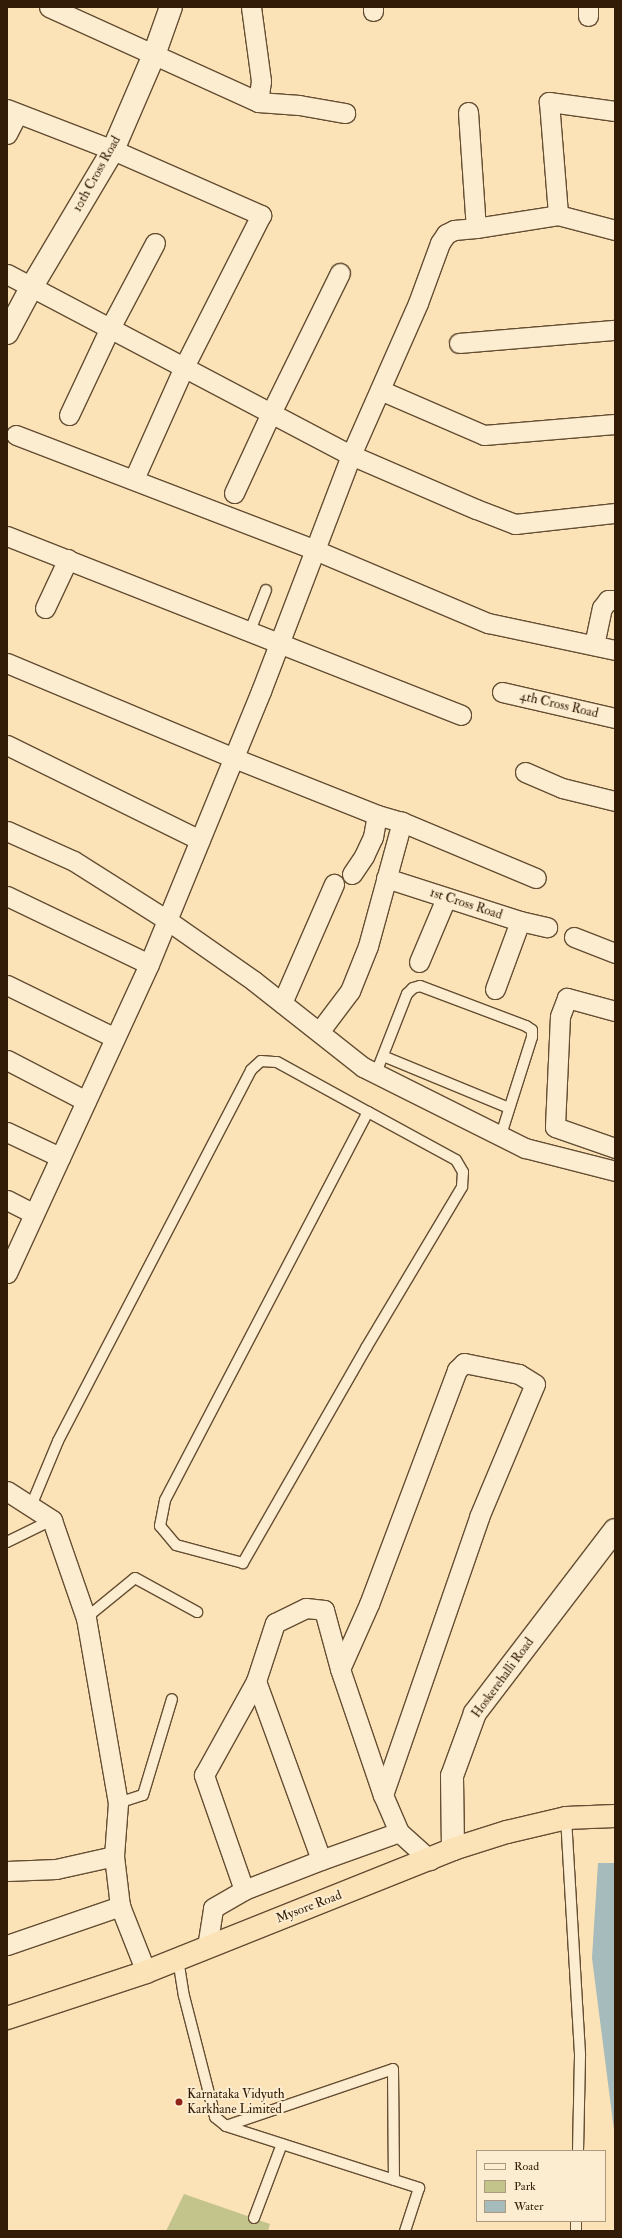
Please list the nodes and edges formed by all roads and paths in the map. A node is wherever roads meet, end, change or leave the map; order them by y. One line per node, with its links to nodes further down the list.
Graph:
1 (50, 7): 4 (street)
2 (171, 7): 4 (street, 10th Cross Road)
3 (251, 7): 5 (street)
4 (154, 55): 5 (street); 11 (street, 10th Cross Road)
5 (258, 102): 9 (street)
6 (12, 112): 10 (street); 11 (street)
7 (468, 112): 13 (street)
8 (615, 112): 12 (street)
9 (346, 113)
10 (7, 134)
11 (113, 150): 18 (street, 10th Cross Road); 23 (street)
12 (558, 215): 13 (street); 14 (street)
13 (476, 228): 24 (street)
14 (615, 230)
15 (155, 242): 19 (street)
16 (340, 273): 25 (street)
17 (7, 274): 18 (street)
18 (31, 288): 19 (street); 21 (street, 10th Cross Road)
19 (110, 328): 23 (street); 26 (street)
20 (615, 330): 22 (street)
21 (7, 333)
22 (459, 343)
23 (184, 367): 25 (street); 30 (street)
24 (380, 390): 27 (street); 29 (street)
25 (271, 413): 29 (street); 31 (street)
26 (69, 415)
27 (615, 424)
28 (16, 434): 30 (street)
29 (350, 455): 32 (street); 34 (street)
30 (134, 479): 34 (street)
31 (234, 492)
32 (615, 513)
33 (7, 536): 35 (street)
34 (314, 550): 40 (street); 41 (street)
35 (68, 559): 38 (street); 39 (street)
36 (266, 590): 39 (lane)
37 (615, 600): 41 (street)
38 (45, 608)
39 (250, 631): 40 (street)
40 (280, 642): 45 (street); 48 (street)
41 (594, 646): 42 (street)
42 (615, 650)
43 (7, 663): 48 (street)
44 (502, 692): 46 (street, 4th Cross Road)
45 (461, 715)
46 (615, 718)
47 (7, 745): 54 (street)
48 (234, 758): 51 (street); 54 (street)
49 (525, 772): 50 (street)
50 (615, 801)
51 (377, 815): 52 (street); 55 (street)
52 (402, 822): 56 (street); 57 (street)
53 (7, 831): 61 (street)
54 (200, 840): 61 (street)
55 (352, 874)
56 (386, 878): 60 (street, 1st Cross Road); 72 (street)
57 (536, 878)
58 (334, 884): 70 (street)
59 (7, 896): 67 (street)
60 (446, 898): 62 (street, 1st Cross Road); 66 (street)
61 (167, 920): 67 (street); 70 (street)
62 (520, 921): 63 (street, 1st Cross Road); 69 (street)
63 (547, 927)
64 (574, 937): 65 (street)
65 (615, 953)
66 (419, 962)
67 (149, 964): 73 (street)
68 (7, 985): 73 (street)
69 (495, 989)
70 (282, 1003): 72 (street)
71 (615, 1011): 81 (street)
72 (319, 1032): 75 (street)
73 (115, 1038): 76 (street)
74 (7, 1060): 76 (street)
75 (379, 1065): 77 (lane); 77 (lane); 80 (street)
76 (86, 1101): 82 (street)
77 (509, 1108): 80 (lane)
78 (368, 1112): 78 (lane); 88 (lane)
79 (7, 1132): 82 (street)
80 (501, 1135): 83 (street)
81 (615, 1148)
82 (60, 1157): 85 (street)
83 (615, 1171)
84 (7, 1200): 85 (street)
85 (34, 1214): 86 (street)
86 (7, 1273)
87 (7, 1491): 88 (street)
88 (31, 1506): 89 (street)
89 (52, 1520): 91 (lane); 93 (street)
90 (615, 1530): 102 (street, Hoskerehalli Road)
91 (7, 1542)
92 (197, 1612): 93 (lane)
93 (86, 1618): 98 (street)
94 (340, 1669): 95 (street); 97 (street); 97 (street)
95 (256, 1681): 104 (street); 107 (street)
96 (172, 1699): 98 (lane)
97 (383, 1795): 101 (street)
98 (118, 1803): 103 (street)
99 (615, 1816): 100 (highway, Mysore Road)
100 (570, 1818): 102 (highway, Mysore Road); 116 (lane)
101 (399, 1832): 104 (street); 105 (street)
102 (453, 1849): 105 (highway, Mysore Road)
103 (114, 1856): 106 (street); 108 (street)
104 (320, 1860): 107 (street)
105 (430, 1860): 110 (highway, Mysore Road)
106 (7, 1871)
107 (244, 1890): 110 (street)
108 (120, 1906): 109 (street); 112 (street)
109 (7, 1945)
110 (207, 1947): 111 (highway, Mysore Road)
111 (178, 1959): 112 (highway, Mysore Road); 114 (lane)
112 (146, 1972): 113 (highway, Mysore Road)
113 (7, 2018)
114 (226, 2126): 115 (lane); 117 (lane)
115 (282, 2144): 117 (lane); 118 (lane)
116 (578, 2150)
117 (394, 2180): 119 (lane)
118 (254, 2218)
119 (405, 2231)

